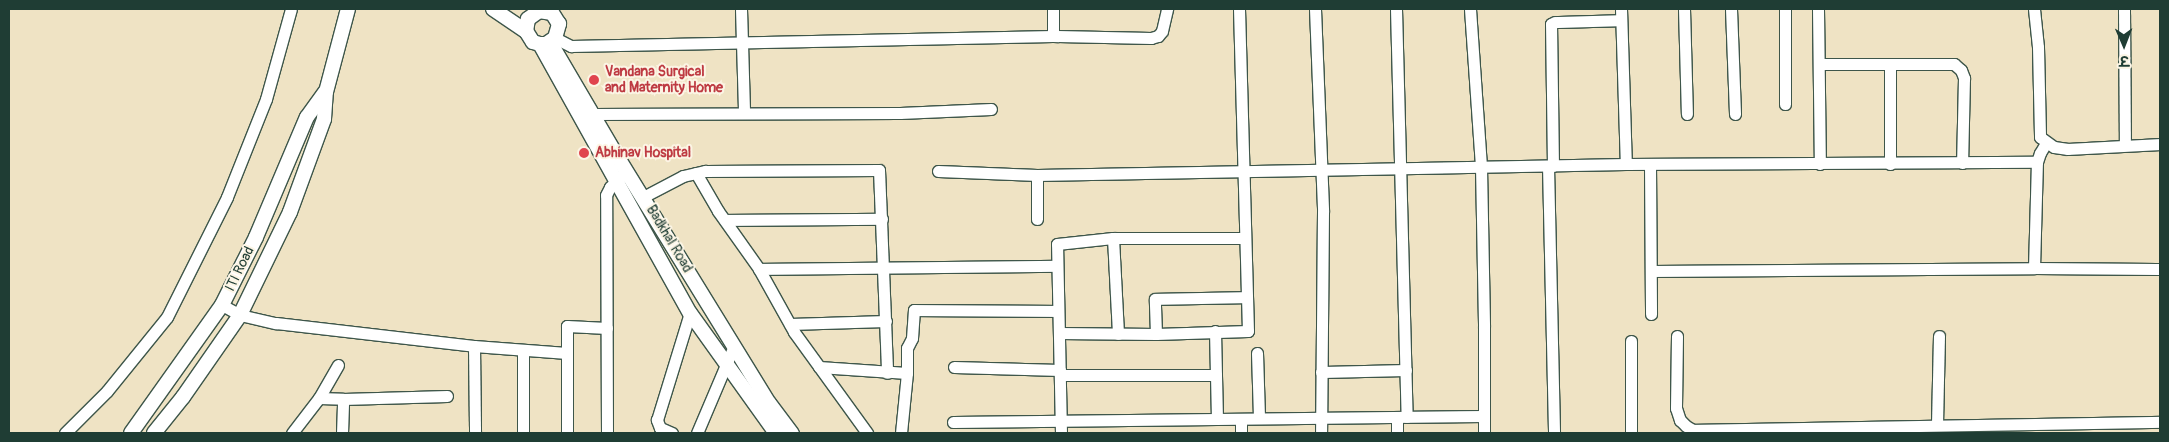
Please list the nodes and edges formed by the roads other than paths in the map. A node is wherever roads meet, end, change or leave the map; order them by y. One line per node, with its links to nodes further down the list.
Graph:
1 (292, 9): 107 (street)
2 (348, 9): 25 (street, ITI Road)
3 (493, 9): 19 (street)
4 (741, 9): 22 (street)
5 (1053, 9): 20 (street)
6 (1167, 9): 20 (street)
7 (1239, 9): 47 (street)
8 (1315, 9): 44 (street)
9 (1396, 9): 43 (street)
10 (1470, 9): 42 (street)
11 (1684, 9): 30 (street)
12 (1731, 9): 31 (street)
13 (1785, 9): 26 (street)
14 (1818, 9): 23 (street)
15 (2034, 9): 32 (street)
16 (2124, 9): 34 (street)
17 (546, 10): 19 (street); 21 (street)
18 (1621, 15): 37 (street); 41 (street)
19 (526, 31): 21 (street)
20 (1053, 36): 22 (street)
21 (549, 42): 22 (street); 29 (street, Badkhal Road); 50 (street, Badkhal Road)
22 (742, 44): 28 (street)
23 (1820, 64): 24 (street); 38 (street)
24 (1890, 64): 36 (street); 39 (street)
25 (326, 92): 64 (street, ITI Road); 68 (street, ITI Road)
26 (1785, 104)
27 (990, 109): 28 (street)
28 (744, 113): 29 (street)
29 (592, 114): 45 (street, Badkhal Road)
30 (1687, 114)
31 (1735, 114)
32 (2046, 143): 34 (street); 35 (street)
33 (2160, 144): 34 (street)
34 (2125, 145)
35 (2037, 162): 36 (street); 59 (street)
36 (1962, 163): 39 (street)
37 (1626, 164): 40 (street); 41 (street)
38 (1820, 164): 39 (street); 40 (street)
39 (1890, 164)
40 (1650, 165): 62 (street)
41 (1551, 166): 42 (street); 126 (street)
42 (1481, 167): 43 (street); 97 (street)
43 (1400, 168): 44 (street); 88 (street)
44 (1321, 170): 47 (street); 90 (street)
45 (627, 171): 50 (street); 51 (street, Badkhal Road)
46 (938, 171): 49 (street)
47 (1243, 171): 49 (street); 56 (street)
48 (696, 173): 51 (street); 52 (street); 54 (street)
49 (1037, 175): 53 (street)
50 (616, 182): 66 (street, Badkhal Road); 71 (street)
51 (643, 197): 80 (street, Badkhal Road)
52 (882, 219): 54 (street); 58 (street)
53 (1037, 219)
54 (725, 220): 60 (street)
55 (1113, 238): 56 (street); 57 (street); 74 (street)
56 (1245, 238): 63 (street)
57 (1057, 266): 58 (street); 65 (street)
58 (884, 268): 60 (street); 69 (street)
59 (2034, 268): 61 (street); 62 (street)
60 (759, 269): 70 (street)
61 (2160, 269)
62 (1651, 271): 67 (street)
63 (1247, 297): 72 (street); 75 (street)
64 (222, 305): 68 (street); 108 (street, ITI Road)
65 (1058, 311): 73 (street); 92 (street)
66 (690, 313): 84 (street, Badkhal Road); 116 (street)
67 (1651, 314)
68 (240, 315): 79 (street); 109 (street, ITI Road)
69 (886, 321): 70 (street); 91 (street)
70 (790, 324): 86 (street)
71 (607, 328): 83 (street); 115 (street)
72 (1215, 332): 75 (street); 93 (street)
73 (1059, 333): 74 (street); 89 (street)
74 (1118, 334): 75 (street)
75 (1156, 334)
76 (1677, 336): 105 (street)
77 (1939, 336): 105 (street)
78 (1631, 341): 127 (street)
79 (474, 346): 81 (street); 112 (street)
80 (734, 346): 84 (street); 119 (street, Badkhal Road)
81 (524, 350): 83 (street); 113 (street)
82 (1257, 353): 101 (street)
83 (567, 354): 114 (street)
84 (726, 364): 117 (street); 118 (street, Badkhal Road)
85 (338, 365): 95 (street)
86 (819, 367): 91 (street); 120 (street)
87 (954, 367): 89 (street)
88 (1406, 370): 90 (street); 99 (street)
89 (1060, 372): 93 (street); 106 (street)
90 (1321, 372): 98 (street)
91 (887, 373): 92 (street)
92 (907, 373): 121 (street)
93 (1216, 375): 102 (street)
94 (447, 396): 96 (street)
95 (319, 398): 96 (street); 110 (street)
96 (344, 399): 111 (street)
97 (1484, 416): 99 (street); 125 (street)
98 (1321, 417): 99 (street); 101 (street); 123 (street)
99 (1402, 417): 124 (street)
100 (1241, 418): 101 (street); 102 (street); 122 (street)
101 (1259, 418)
102 (1218, 419): 106 (street)
103 (953, 422): 106 (street)
104 (2160, 422): 105 (street)
105 (1937, 424)
106 (1061, 427)
107 (65, 433)
108 (130, 433)
109 (154, 433)
110 (292, 433)
111 (342, 433)
112 (475, 433)
113 (523, 433)
114 (567, 433)
115 (608, 433)
116 (672, 433)
117 (697, 433)
118 (776, 433)
119 (792, 433)
120 (866, 433)
121 (901, 433)
122 (1241, 433)
123 (1321, 433)
124 (1397, 433)
125 (1484, 433)
126 (1554, 433)
127 (1631, 433)

